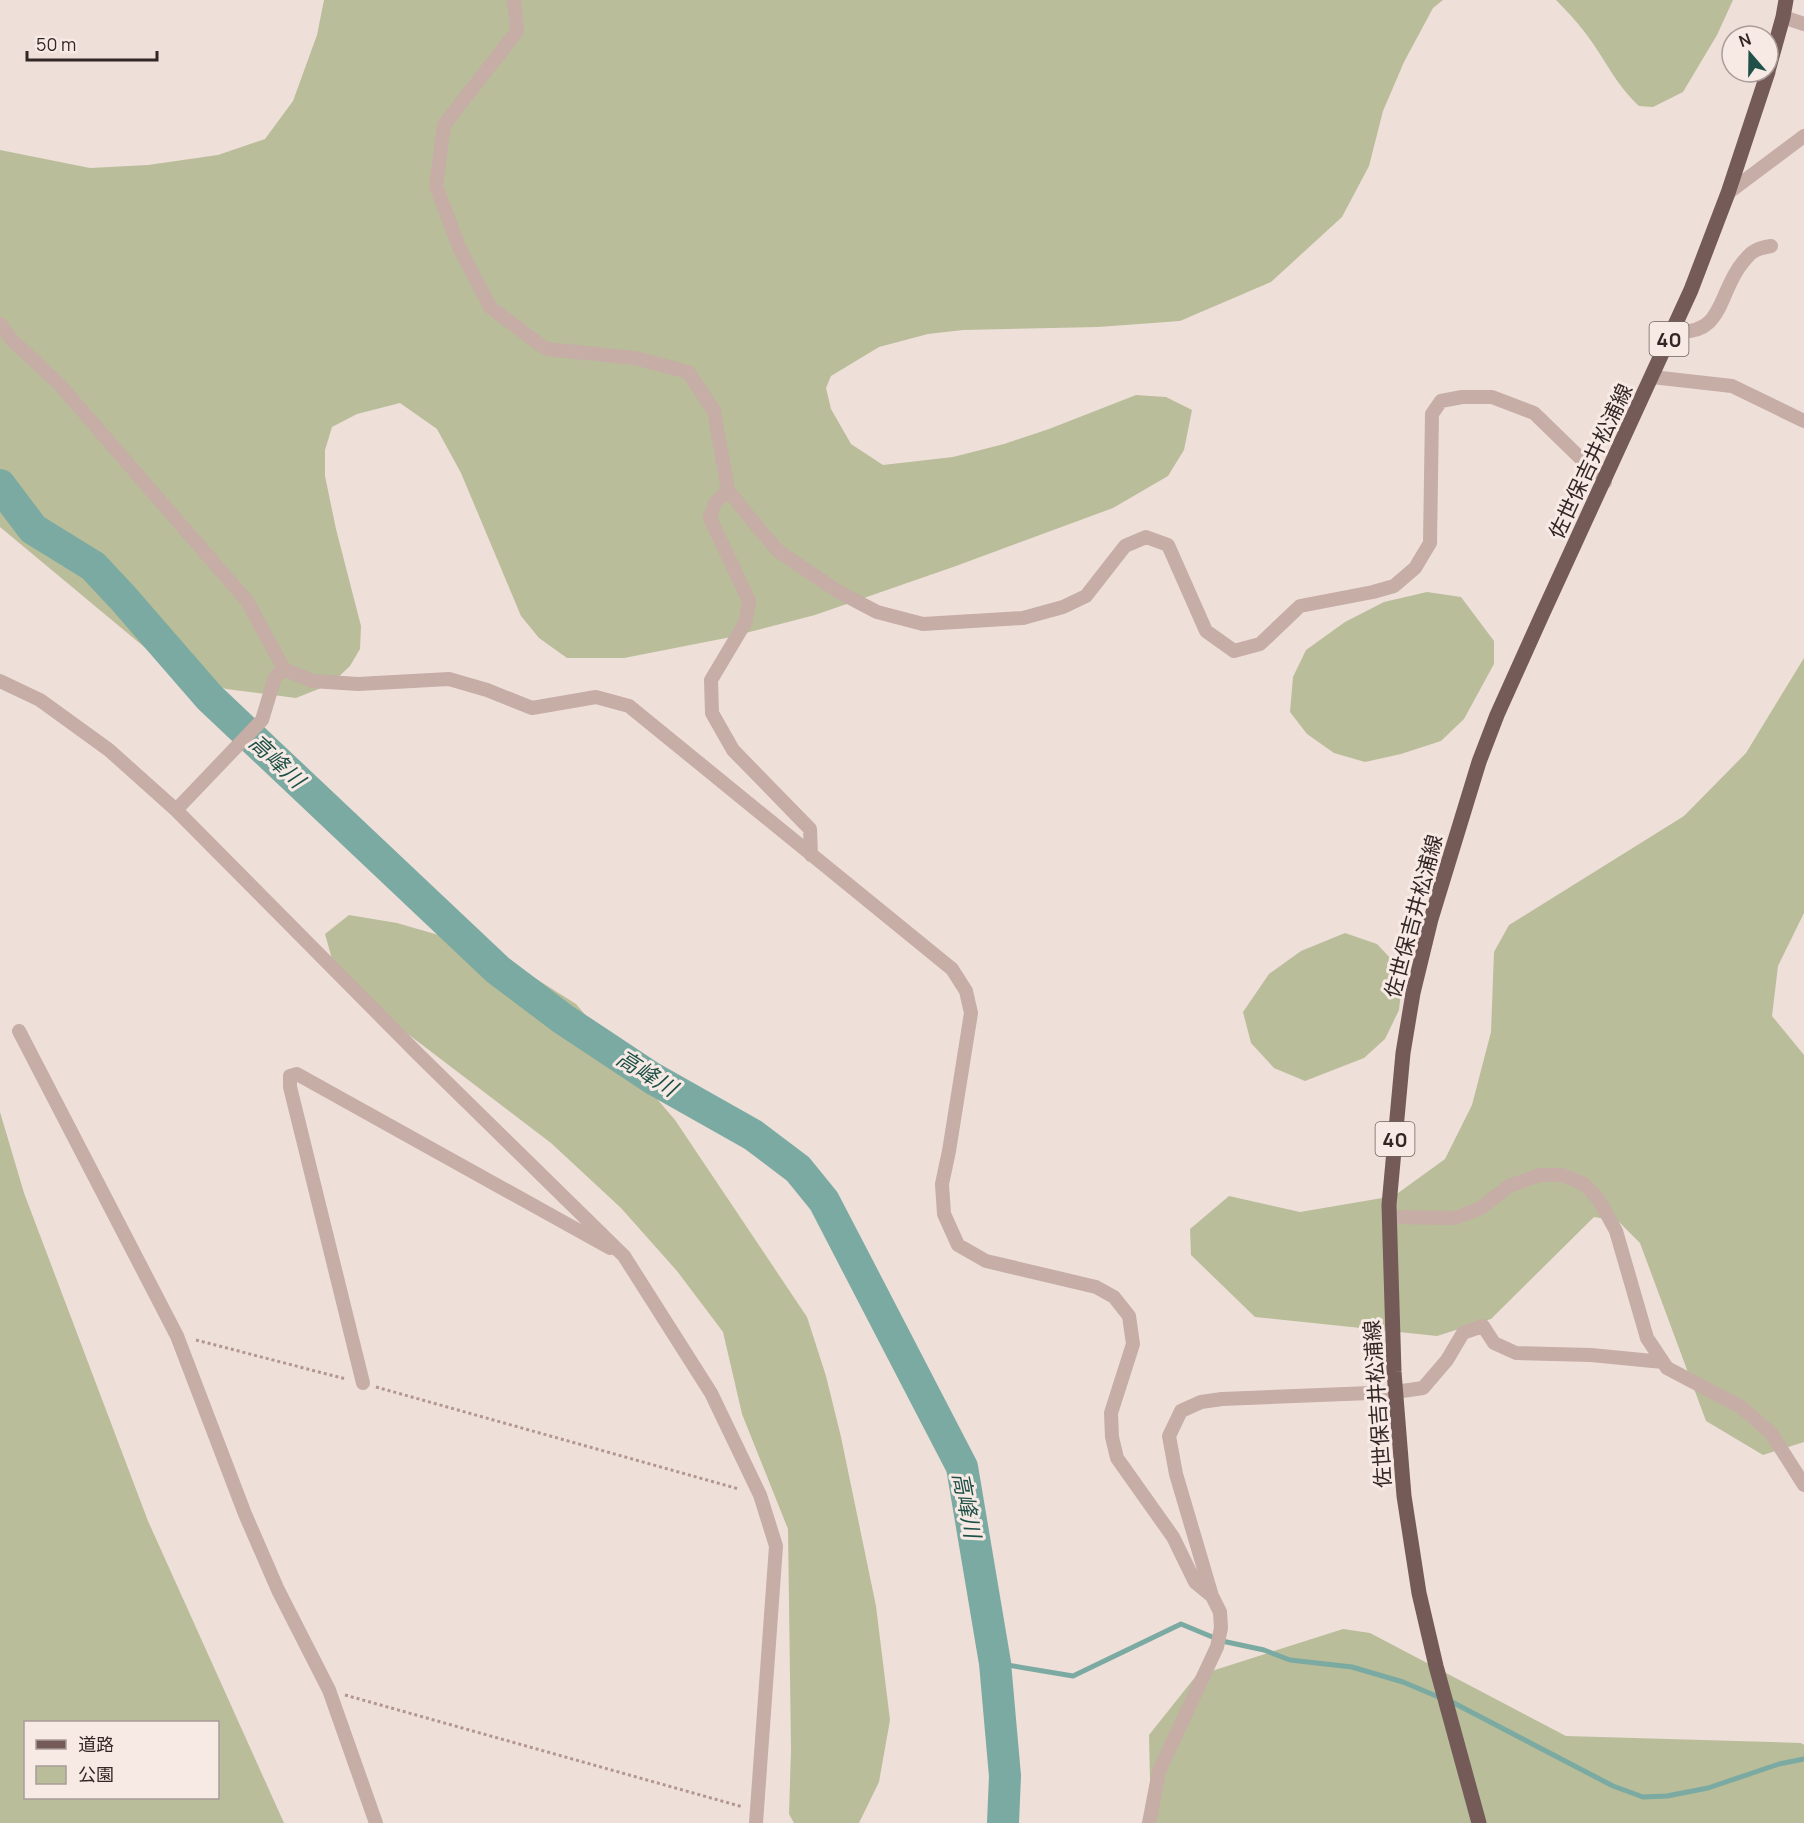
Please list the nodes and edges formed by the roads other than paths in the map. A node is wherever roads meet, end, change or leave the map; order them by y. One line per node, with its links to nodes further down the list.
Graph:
1 (514, 0): 15 (street)
2 (1786, 0): 3 (main road, 佐世保吉井松浦線 / 40)
3 (1783, 17): 4 (street); 5 (main road, 佐世保吉井松浦線 / 40)
4 (1804, 24)
5 (1780, 28)
6 (1764, 84): 8 (main road, 佐世保吉井松浦線 / 40)
7 (1804, 136): 8 (street)
8 (1728, 194): 11 (main road, 佐世保吉井松浦線 / 40)
9 (1771, 246): 11 (street)
10 (0, 324): 16 (street)
11 (1673, 331): 12 (main road, 佐世保吉井松浦線 / 40)
12 (1652, 377): 13 (street); 14 (main road, 佐世保吉井松浦線 / 40)
13 (1804, 422)
14 (1605, 482): 15 (street); 21 (main road, 佐世保吉井松浦線 / 40)
15 (728, 490): 19 (street)
16 (284, 669): 18 (street); 19 (street)
17 (0, 681): 18 (street)
18 (176, 810): 22 (street)
19 (811, 855): 27 (street)
20 (19, 1031): 29 (street)
21 (1389, 1217): 23 (street); 25 (main road, 佐世保吉井松浦線 / 40)
22 (624, 1256): 24 (street); 28 (street)
23 (1663, 1362): 25 (street); 26 (street)
24 (363, 1383)
25 (1395, 1392): 27 (street); 31 (main road, 佐世保吉井松浦線 / 40)
26 (1804, 1485)
27 (1212, 1596): 30 (street)
28 (756, 1817)
29 (376, 1823)
30 (1149, 1823)
31 (1479, 1823)

